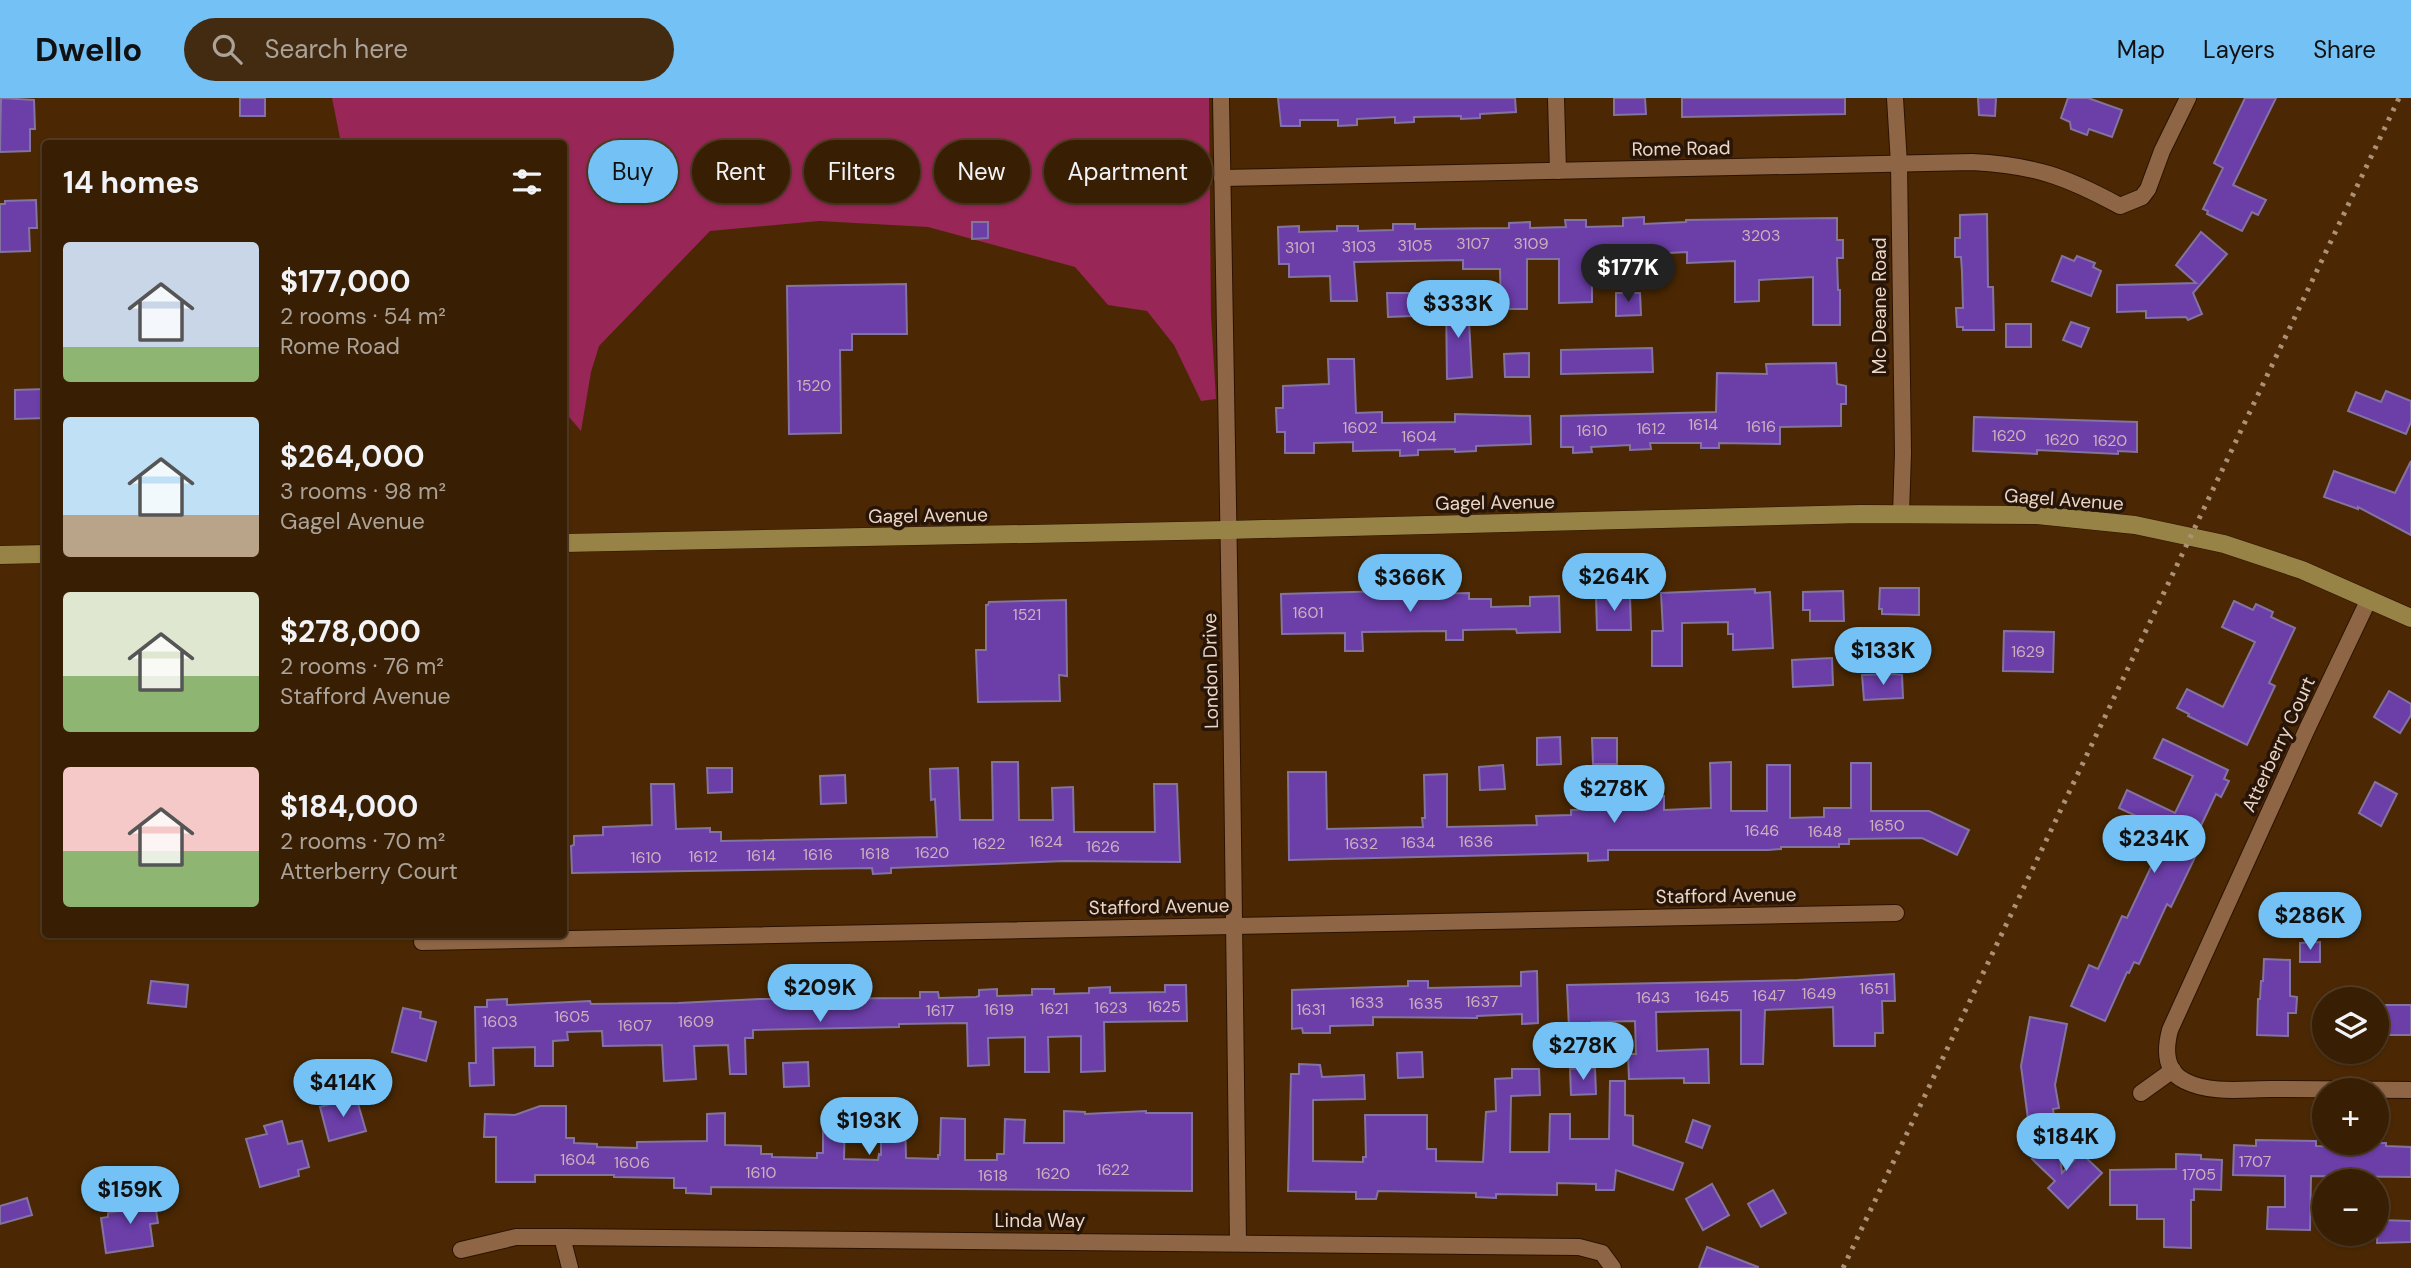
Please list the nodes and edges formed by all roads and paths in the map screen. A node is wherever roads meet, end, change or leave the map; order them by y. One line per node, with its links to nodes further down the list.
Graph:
1 (1221, 98): 7 (street, London Drive)
2 (1556, 98): 6 (street)
3 (1895, 98): 5 (street, Mc Deane Road)
4 (2188, 98): 5 (street, Rome Road)
5 (1899, 164): 6 (street, Rome Road); 8 (street, Mc Deane Road)
6 (1559, 172): 7 (street, Rome Road)
7 (1222, 178): 9 (street, London Drive)
8 (1901, 514): 9 (street, Gagel Avenue); 13 (street, Gagel Avenue)
9 (1227, 530): 10 (street, Gagel Avenue); 16 (street, London Drive)
10 (567, 542)
11 (42, 554): 12 (street)
12 (0, 555)
13 (2370, 599): 14 (street, Gagel Avenue); 18 (street, Atterberry Court)
14 (2411, 618)
15 (1896, 913): 16 (street, Stafford Avenue)
16 (1233, 926): 17 (street, Stafford Avenue); 22 (street, London Drive)
17 (422, 942)
18 (2174, 1070): 19 (street); 20 (street)
19 (2411, 1090)
20 (2140, 1093)
21 (562, 1237): 22 (street, Linda Way); 23 (street, Linda Way); 24 (street)
22 (1238, 1243): 25 (street, Linda Way)
23 (461, 1250)
24 (570, 1268)
25 (1613, 1268)

